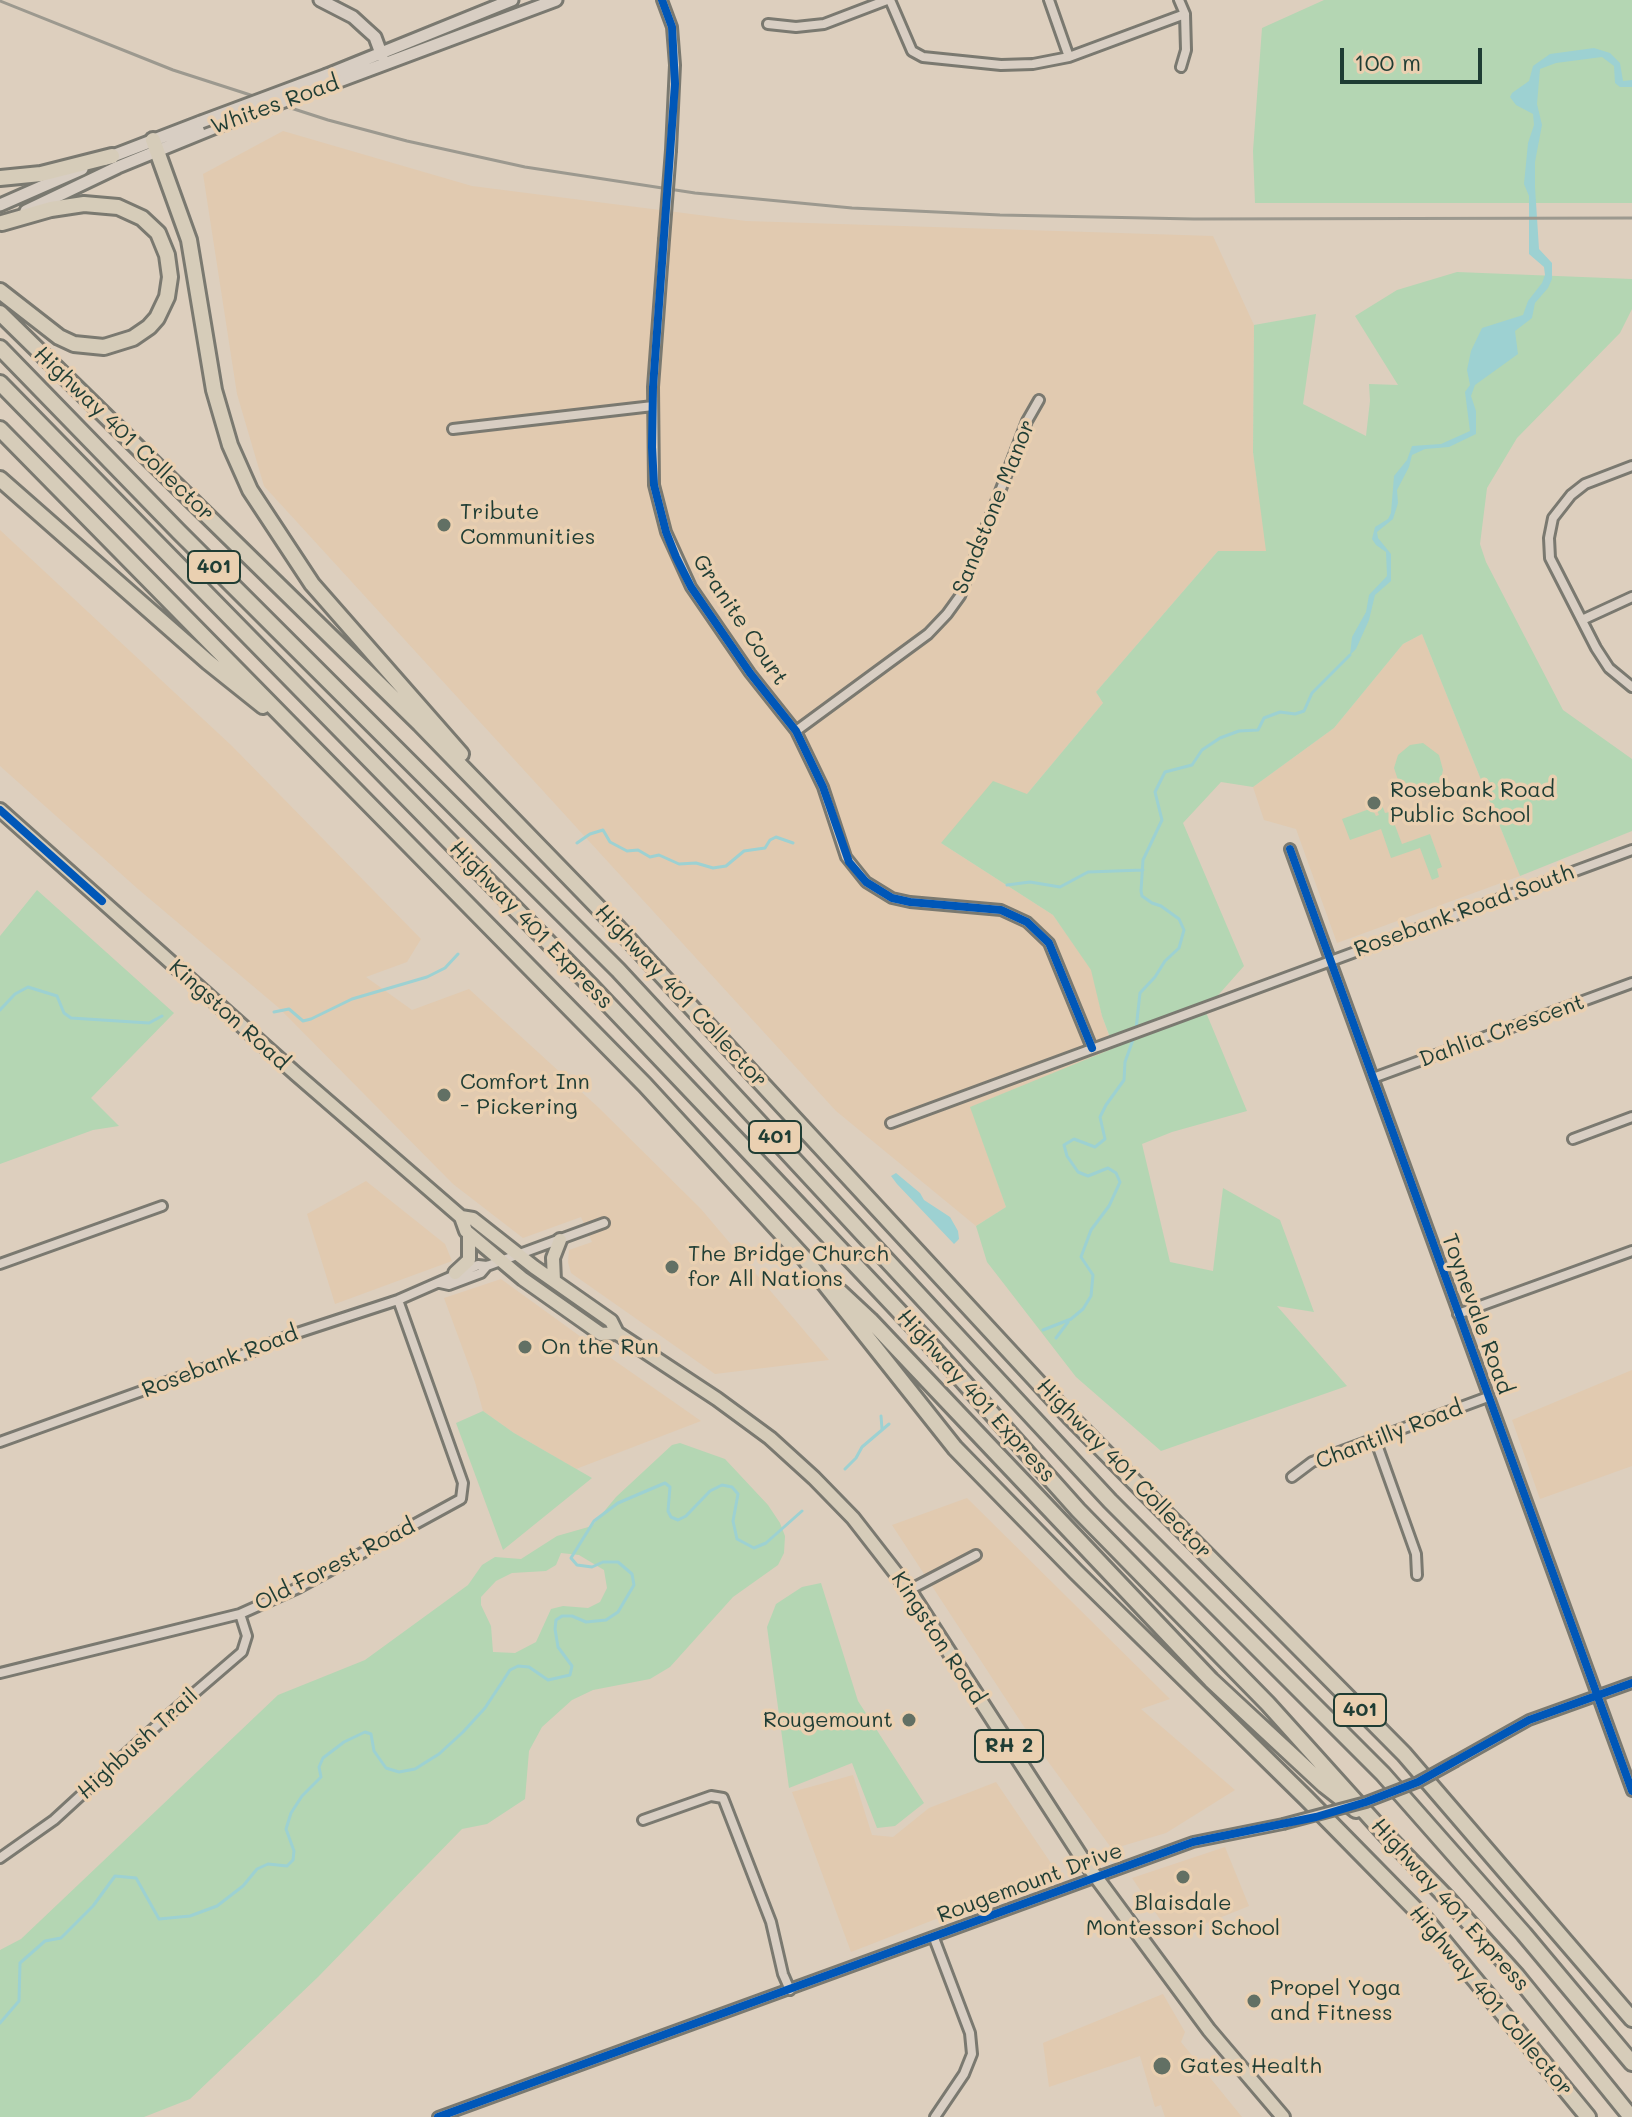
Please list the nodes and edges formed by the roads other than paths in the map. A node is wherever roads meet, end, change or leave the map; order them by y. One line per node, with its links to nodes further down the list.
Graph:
1 (320, 0): 10 (main road)
2 (512, 0): 10 (main road, Whites Road)
3 (556, 0): 12 (main road, Whites Road)
4 (662, 0): 25 (street, Granite Court, bridge)
5 (888, 0): 9 (street); 11 (street)
6 (1049, 0): 11 (street)
7 (1179, 0): 8 (street)
8 (1185, 14): 11 (street); 13 (street)
9 (768, 24)
10 (380, 51): 12 (main road); 14 (main road, Whites Road, bridge)
11 (1069, 57)
12 (384, 64): 14 (main road, Whites Road, bridge)
13 (1181, 67)
14 (207, 125): 15 (main road, Whites Road)
15 (154, 145): 16 (main road, Whites Road); 19 (main road, Whites Road); 36 (highway)
16 (112, 156): 17 (highway); 18 (main road, Whites Road)
17 (0, 178)
18 (0, 205)
19 (1, 223): 20 (highway)
20 (0, 291)
21 (0, 313): 36 (highway, Highway 401 Collector / 401)
22 (0, 348): 81 (highway, Highway 401 Express / 401)
23 (0, 383): 75 (highway, Highway 401 Express / 401)
24 (1039, 400): 33 (street, Sandstone Manor)
25 (653, 406): 27 (street); 33 (street, Granite Court)
26 (0, 429): 34 (highway, Highway 401 Collector / 401)
27 (453, 429)
28 (1632, 466): 31 (street)
29 (0, 479): 34 (highway)
30 (1632, 597): 31 (street)
31 (1582, 620): 32 (street)
32 (1632, 687)
33 (796, 731): 41 (street, Granite Court)
34 (314, 748): 53 (highway, Highway 401 Collector / 401)
35 (0, 810): 47 (main road, Kingston Road / RH 2)
36 (528, 835): 80 (highway, Highway 401 Collector / 401)
37 (1290, 849): 39 (street, Toynevale Road)
38 (1632, 850): 39 (street, Rosebank Road South)
39 (1331, 960): 41 (street, Rosebank Road South); 42 (street, Toynevale Road)
40 (1632, 983): 42 (street, Dahlia Crescent)
41 (1092, 1048): 44 (street, Rosebank Road South)
42 (1373, 1078): 60 (street, Toynevale Road)
43 (1632, 1117): 45 (street)
44 (891, 1123)
45 (1573, 1139)
46 (162, 1206): 55 (street)
47 (461, 1217): 49 (main road, Kingston Road / RH 2); 52 (main road, Kingston Road / RH 2)
48 (604, 1223): 50 (street, Rosebank Road)
49 (469, 1234): 54 (main road, Kingston Road / RH 2); 56 (main road)
50 (560, 1240): 52 (street, Rosebank Road); 57 (main road)
51 (1632, 1251): 60 (street)
52 (517, 1255): 54 (street, Rosebank Road); 57 (main road, Kingston Road / RH 2)
53 (805, 1259): 75 (highway); 85 (highway, Highway 401 Collector / 401)
54 (494, 1263): 56 (street, Rosebank Road); 58 (street, Rosebank Road); 61 (main road, Kingston Road / RH 2)
55 (0, 1264)
56 (455, 1273): 58 (street, Rosebank Road)
57 (554, 1281): 61 (main road, Kingston Road / RH 2)
58 (440, 1283): 59 (street, Rosebank Road)
59 (398, 1300): 64 (street, Rosebank Road); 69 (street, Old Forest Road)
60 (1458, 1314): 62 (street, Toynevale Road)
61 (617, 1333): 68 (main road, Kingston Road / RH 2)
62 (1488, 1397): 63 (street, Chantilly Road); 72 (street, Toynevale Road)
63 (1375, 1439): 65 (street, Chantilly Road); 67 (street)
64 (0, 1442)
65 (1292, 1477)
66 (976, 1555): 68 (street)
67 (1417, 1575)
68 (909, 1590): 77 (main road, Kingston Road / RH 2)
69 (240, 1614): 70 (street, Old Forest Road); 76 (street, Highbush Trail)
70 (0, 1673)
71 (1632, 1683): 72 (street, Rougemount Drive)
72 (1597, 1696): 73 (street, Toynevale Road); 77 (street, Rougemount Drive, bridge)
73 (1632, 1791)
74 (643, 1820): 79 (street)
75 (1385, 1834): 86 (highway, Highway 401 Express / 401)
76 (0, 1858)
77 (1096, 1877): 78 (street, Rougemount Drive); 84 (main road, Kingston Road / RH 2)
78 (934, 1938): 79 (street, Rougemount Drive); 83 (street)
79 (790, 1990): 82 (street, Rougemount Drive)
80 (1632, 2019)
81 (1632, 2063)
82 (438, 2117)
83 (935, 2117)
84 (1283, 2117)
85 (1588, 2117)
86 (1631, 2117)

